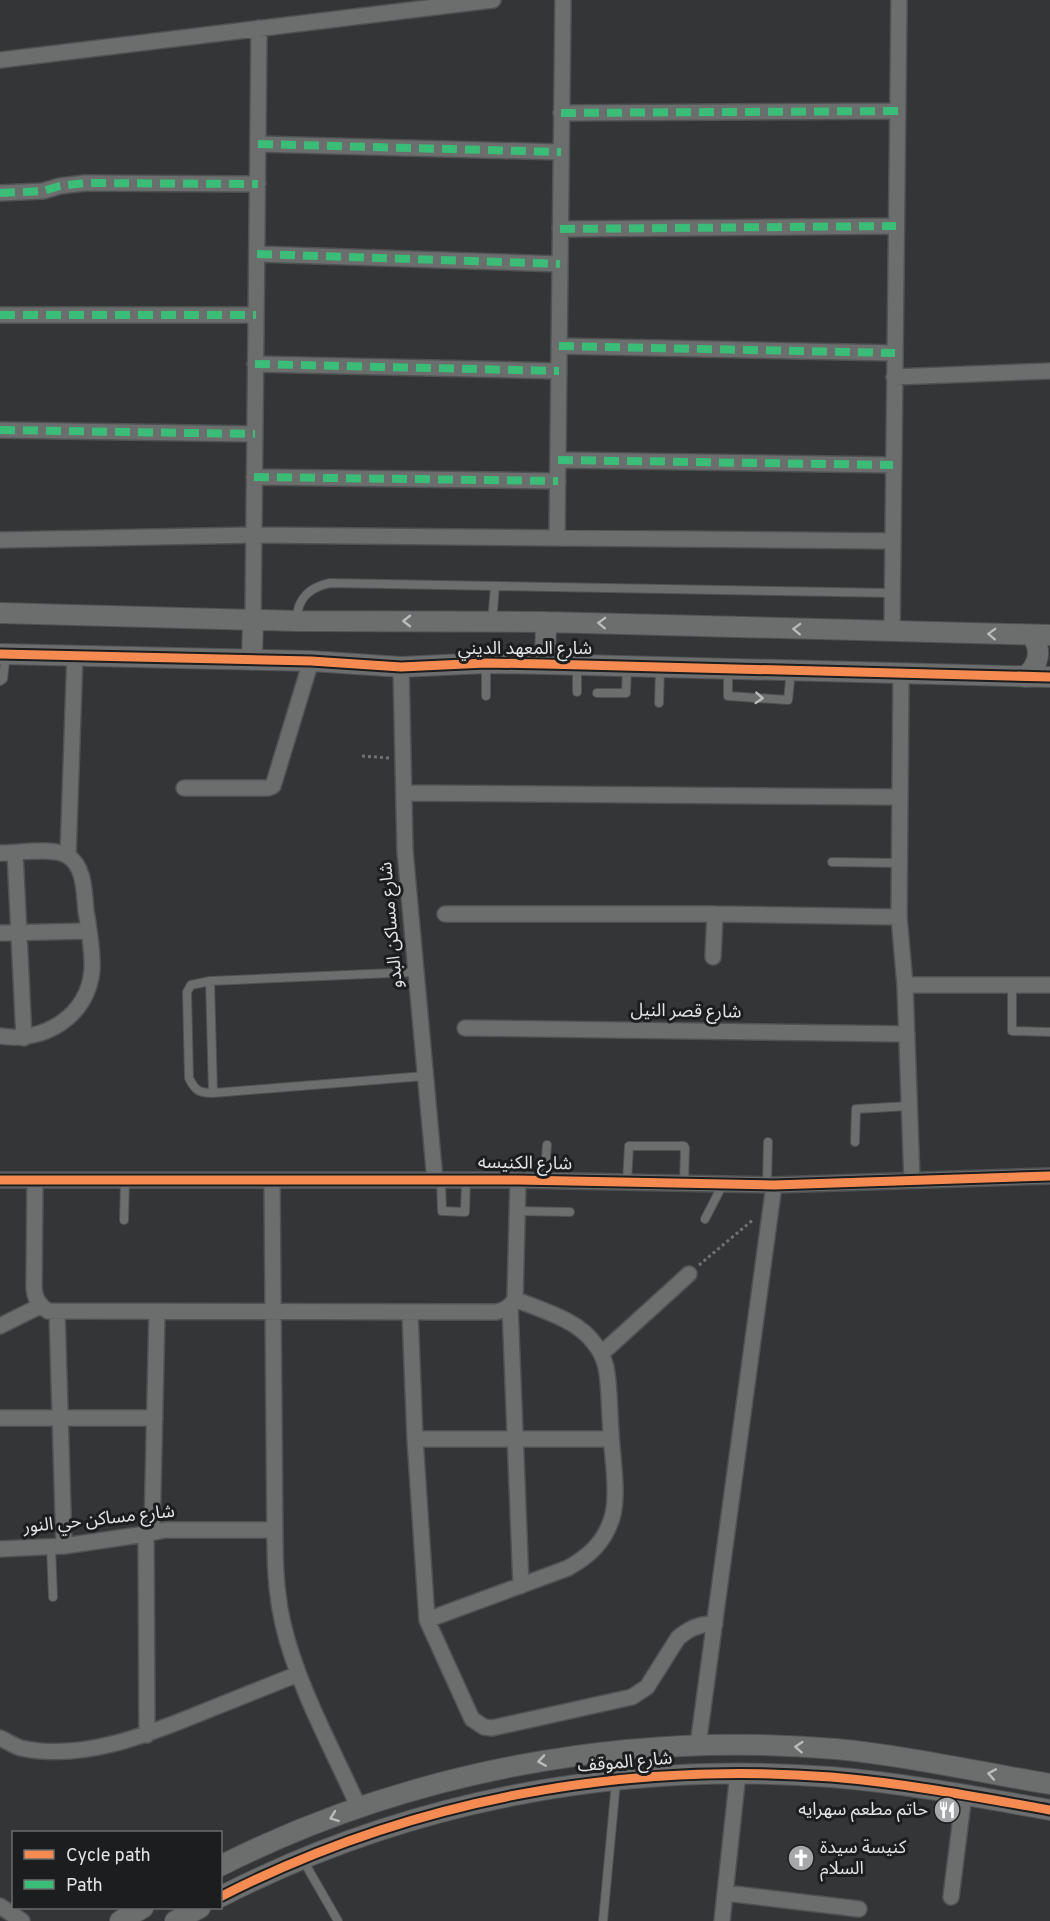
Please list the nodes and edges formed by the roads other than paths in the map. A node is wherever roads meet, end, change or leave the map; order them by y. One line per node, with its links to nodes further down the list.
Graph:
1 (493, 0): 4 (street)
2 (563, 0): 7 (street)
3 (899, 0): 6 (street)
4 (259, 28): 5 (street); 8 (street)
5 (0, 60)
6 (898, 111): 7 (street); 12 (street)
7 (561, 113): 9 (street)
8 (258, 144): 9 (street); 10 (street)
9 (561, 152): 13 (street)
10 (258, 184): 11 (street); 14 (street)
11 (0, 193)
12 (896, 226): 13 (street); 19 (street)
13 (560, 229): 15 (street)
14 (257, 254): 15 (street); 17 (street)
15 (560, 264): 18 (street)
16 (0, 315): 17 (street)
17 (256, 315): 20 (street)
18 (559, 346): 19 (street); 21 (street)
19 (895, 353): 23 (street)
20 (255, 364): 21 (street); 25 (street)
21 (559, 371): 26 (street)
22 (1050, 371): 23 (street)
23 (894, 377): 27 (street)
24 (0, 430): 25 (street)
25 (255, 434): 28 (street)
26 (558, 460): 27 (street); 29 (street)
27 (893, 465): 33 (street)
28 (254, 477): 29 (street); 30 (street)
29 (558, 481): 31 (street)
30 (254, 535): 31 (street); 32 (street); 37 (street)
31 (557, 538): 33 (street)
32 (0, 540)
33 (892, 541): 35 (street)
34 (495, 587): 35 (lane); 38 (lane); 39 (lane)
35 (892, 593): 41 (street)
36 (0, 613): 37 (street, شارع المعهد الديني)
37 (253, 620): 38 (street, شارع المعهد الديني); 45 (street)
38 (297, 621): 39 (street, شارع المعهد الديني, one-way to 38)
39 (492, 621): 40 (street, شارع المعهد الديني)
40 (546, 622): 41 (street, شارع المعهد الديني, one-way to 40); 48 (street)
41 (892, 631): 42 (street, شارع المعهد الديني, one-way to 41)
42 (1040, 635): 56 (street)
43 (3, 654): 44 (street, شارع المعهد الديني); 58 (lane)
44 (75, 654): 45 (street, شارع المعهد الديني); 67 (street)
45 (252, 660): 46 (street, شارع المعهد الديني)
46 (311, 661): 51 (street, شارع المعهد الديني); 63 (street)
47 (486, 663): 48 (street, شارع المعهد الديني); 51 (street, شارع المعهد الديني); 61 (lane)
48 (545, 664): 49 (street, شارع المعهد الديني)
49 (578, 665): 50 (street, شارع المعهد الديني); 59 (lane)
50 (627, 666): 52 (street, شارع المعهد الديني); 60 (lane)
51 (401, 667): 64 (street, شارع مساكن البدو)
52 (660, 667): 53 (street, شارع المعهد الديني); 62 (lane)
53 (728, 669): 54 (street, شارع المعهد الديني); 54 (lane, one-way to 54)
54 (791, 671): 55 (street, شارع المعهد الديني)
55 (901, 674): 56 (street, شارع المعهد الديني); 65 (street)
56 (1025, 677): 57 (street, شارع المعهد الديني)
57 (1050, 677)
58 (0, 681)
59 (577, 692)
60 (597, 693)
61 (486, 696)
62 (659, 703)
63 (184, 788)
64 (404, 793): 65 (street); 77 (street, شارع مساكن البدو)
65 (900, 797): 69 (street)
66 (7, 853): 67 (street); 75 (street)
67 (68, 856): 73 (street)
68 (832, 862): 69 (lane)
69 (899, 863): 72 (street)
70 (445, 914): 71 (street)
71 (715, 914): 72 (street); 76 (street)
72 (899, 917): 79 (street)
73 (89, 931): 75 (street); 86 (street)
74 (0, 933): 75 (street)
75 (19, 933): 86 (street)
76 (713, 957)
77 (415, 972): 78 (lane); 87 (street, شارع مساكن البدو)
78 (210, 981): 88 (lane); 88 (lane)
79 (905, 985): 80 (street); 84 (street)
80 (1012, 985): 81 (street); 83 (lane)
81 (1050, 985)
82 (465, 1028): 84 (street, شارع قصر النيل)
83 (1050, 1032)
84 (907, 1034): 89 (street)
85 (0, 1036): 86 (street)
86 (24, 1038)
87 (425, 1076): 88 (lane); 98 (street, شارع مساكن البدو)
88 (213, 1093)
89 (909, 1106): 91 (lane); 102 (street)
90 (768, 1142): 106 (lane)
91 (855, 1142)
92 (547, 1145): 101 (lane)
93 (1050, 1176): 102 (street, شارع الكنيسه)
94 (0, 1180): 95 (street, شارع الكنيسه)
95 (35, 1180): 96 (street, شارع الكنيسه); 113 (street)
96 (125, 1180): 97 (street, شارع الكنيسه); 110 (lane)
97 (272, 1180): 98 (street, شارع الكنيسه); 116 (street)
98 (438, 1180): 99 (street, شارع الكنيسه); 99 (lane)
99 (466, 1180): 100 (street, شارع الكنيسه)
100 (518, 1180): 101 (street, شارع الكنيسه); 107 (street)
101 (544, 1180): 103 (street, شارع الكنيسه)
102 (912, 1180): 106 (street, شارع الكنيسه)
103 (627, 1182): 104 (street, شارع الكنيسه); 104 (lane)
104 (684, 1183): 105 (street, شارع الكنيسه)
105 (723, 1184): 106 (street, شارع الكنيسه); 109 (lane)
106 (771, 1184): 133 (street)
107 (517, 1211): 108 (lane); 112 (street)
108 (570, 1212)
109 (705, 1219)
110 (124, 1220)
111 (689, 1274): 119 (street)
112 (513, 1303): 117 (street); 119 (street); 124 (street)
113 (40, 1306): 114 (street); 118 (street)
114 (57, 1312): 115 (street); 121 (street)
115 (157, 1312): 116 (street); 122 (street)
116 (273, 1312): 117 (street); 126 (street)
117 (410, 1312): 123 (street)
118 (0, 1326)
119 (602, 1354): 125 (street)
120 (0, 1418): 121 (street)
121 (60, 1418): 122 (street); 128 (street)
122 (154, 1418): 127 (street)
123 (415, 1439): 124 (street); 132 (street)
124 (516, 1439): 125 (street); 130 (street)
125 (611, 1439): 130 (street)
126 (274, 1530): 127 (street, شارع مساكن حي النور); 134 (street)
127 (149, 1533): 128 (street, شارع مساكن حي النور); 135 (street)
128 (58, 1546): 129 (street, شارع مساكن حي النور); 131 (lane)
129 (0, 1549)
130 (521, 1586): 132 (street)
131 (53, 1597)
132 (427, 1620): 133 (street)
133 (715, 1624): 137 (street)
134 (298, 1674): 135 (street); 142 (street)
135 (147, 1735): 136 (street)
136 (0, 1738)
137 (698, 1745): 140 (street, شارع الموقف, one-way to 137); 142 (street, شارع الموقف, one-way to 142)
138 (738, 1773): 139 (street, شارع الموقف); 141 (street, شارع الموقف); 146 (street)
139 (616, 1779): 144 (street, شارع الموقف); 157 (lane)
140 (1050, 1784)
141 (964, 1794): 143 (street, شارع الموقف); 148 (street)
142 (359, 1808): 145 (street, شارع الموقف, one-way to 145)
143 (1050, 1810)
144 (302, 1859): 147 (street, شارع الموقف); 156 (lane)
145 (222, 1865)
146 (726, 1893): 152 (street); 158 (street)
147 (222, 1896)
148 (951, 1897)
149 (0, 1906): 153 (street)
150 (141, 1909): 154 (street)
151 (198, 1909): 155 (street)
152 (859, 1909)
153 (22, 1921)
154 (120, 1921)
155 (176, 1921)
156 (338, 1921)
157 (603, 1921)
158 (722, 1921)

